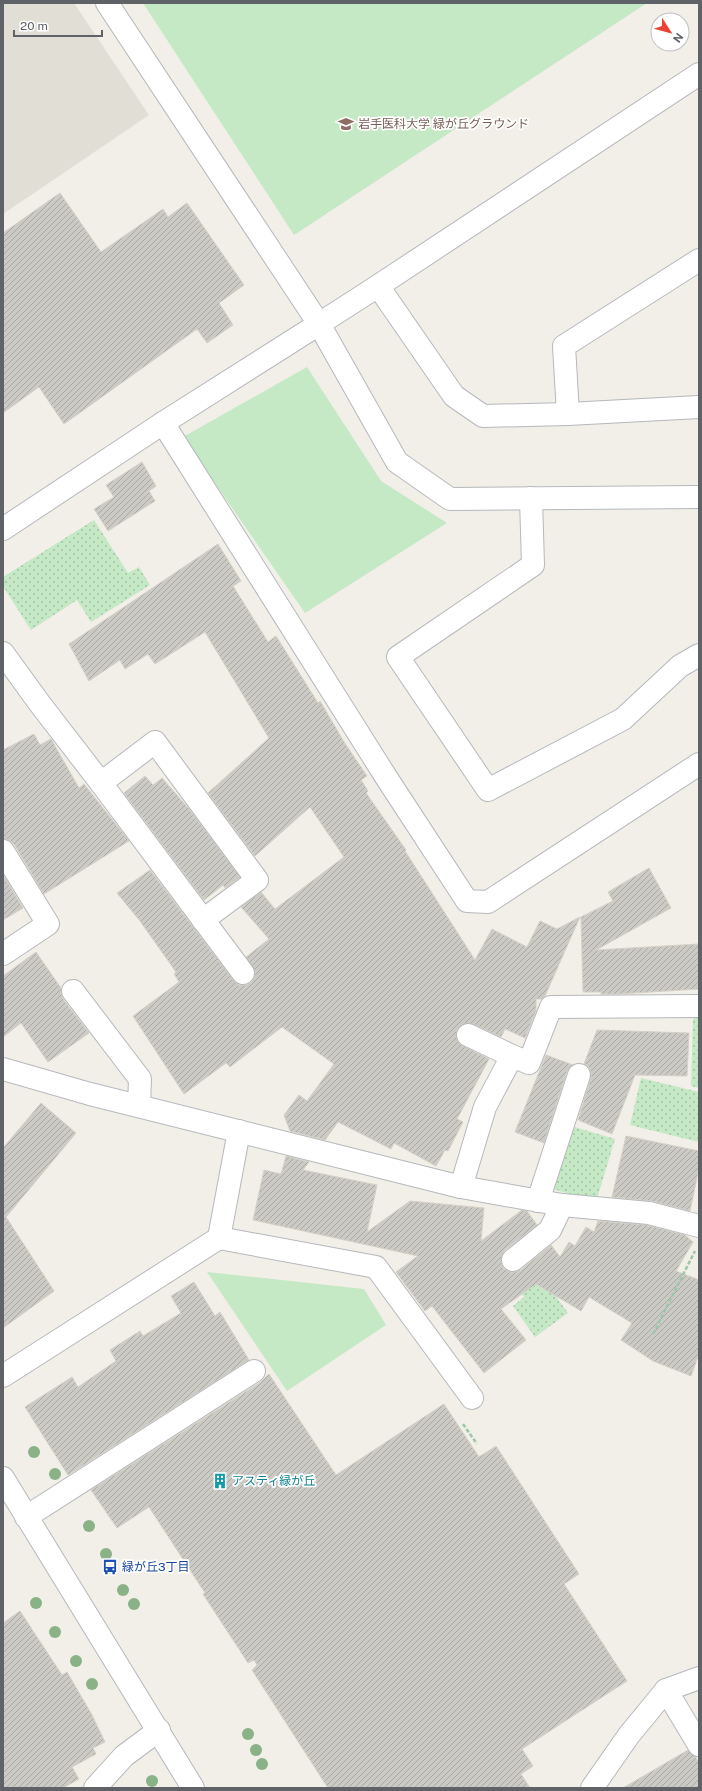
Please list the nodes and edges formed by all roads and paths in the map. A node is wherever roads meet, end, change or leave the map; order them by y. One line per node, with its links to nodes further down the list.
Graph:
1 (107, 3): 5 (street)
2 (699, 74): 4 (street)
3 (699, 260): 7 (street)
4 (378, 286): 5 (street); 7 (street)
5 (319, 324): 8 (street); 10 (street)
6 (699, 407): 7 (street)
7 (568, 414)
8 (163, 423): 11 (street); 14 (street)
9 (699, 497): 10 (street)
10 (531, 498): 13 (street)
11 (3, 529)
12 (3, 653): 15 (street)
13 (699, 655)
14 (699, 764)
15 (101, 783): 17 (street); 17 (street)
16 (3, 851): 18 (street)
17 (203, 920): 19 (street)
18 (3, 954)
19 (243, 973)
20 (73, 991): 26 (street)
21 (699, 1006): 23 (street)
22 (468, 1035): 23 (street)
23 (512, 1056): 28 (street)
24 (3, 1069): 26 (street)
25 (579, 1075): 29 (street)
26 (139, 1106): 27 (street)
27 (239, 1131): 28 (street); 32 (street)
28 (461, 1187): 29 (street)
29 (538, 1201): 30 (street)
30 (562, 1205): 31 (street); 34 (street)
31 (699, 1226)
32 (219, 1238): 37 (street); 38 (street)
33 (695, 1251): 35 (path)
34 (513, 1260)
35 (653, 1334)
36 (254, 1371): 40 (street)
37 (3, 1376)
38 (472, 1398)
39 (3, 1478): 40 (street)
40 (26, 1517): 43 (street)
41 (699, 1678): 42 (street)
42 (666, 1690): 44 (street); 47 (street)
43 (159, 1730): 45 (street); 46 (street)
44 (699, 1745)
45 (95, 1788)
46 (193, 1788)
47 (592, 1788)

